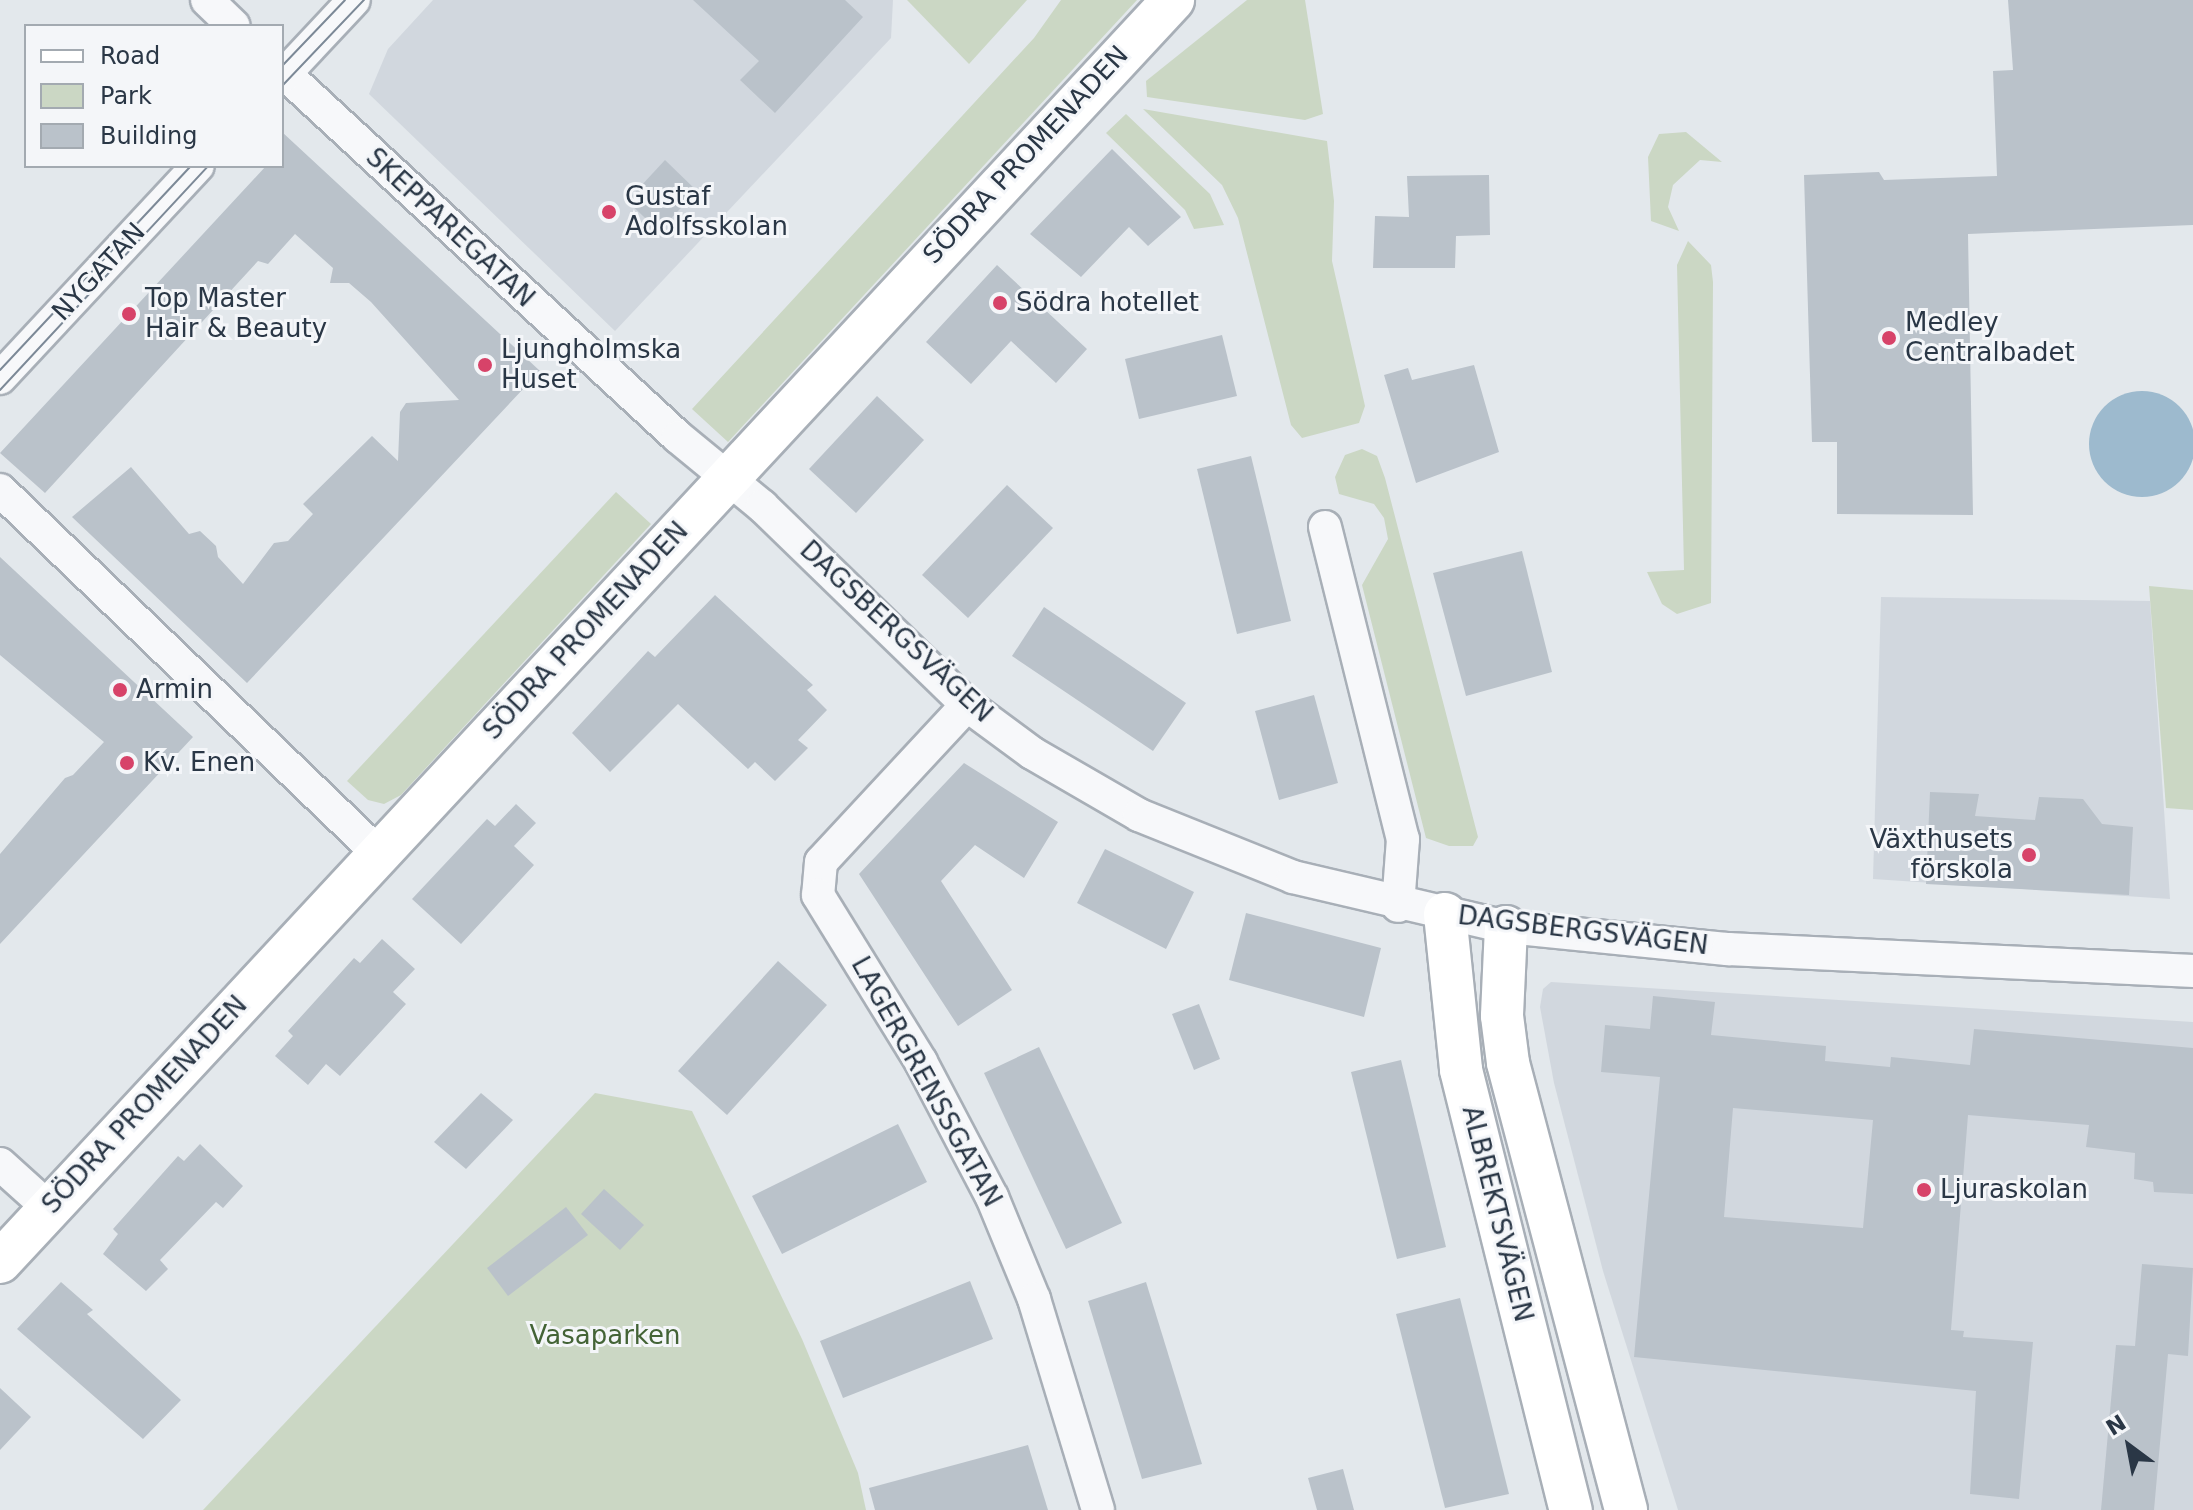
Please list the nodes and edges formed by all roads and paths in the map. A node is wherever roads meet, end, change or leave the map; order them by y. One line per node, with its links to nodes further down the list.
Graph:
1 (207, 0): 4 (street)
2 (354, 0): 5 (street)
3 (1173, 0): 9 (main road, SÖDRA PROMENADEN)
4 (232, 24)
5 (284, 73)
6 (284, 75): 9 (street, SKEPPAREGATAN)
7 (196, 168): 8 (street, NYGATAN)
8 (0, 378)
9 (726, 481): 12 (street, DAGSBERGSVÄGEN); 13 (main road, SÖDRA PROMENADEN)
10 (0, 490): 13 (street)
11 (1325, 527): 14 (street)
12 (967, 705): 14 (street, DAGSBERGSVÄGEN); 21 (street, LAGERGRENSSGATAN)
13 (378, 853): 19 (main road, SÖDRA PROMENADEN)
14 (1398, 906): 15 (street, DAGSBERGSVÄGEN)
15 (1445, 914): 16 (street, DAGSBERGSVÄGEN); 22 (main road, ALBREKTSVÄGEN)
16 (1506, 927): 17 (street, DAGSBERGSVÄGEN); 23 (main road, ALBREKTSVÄGEN)
17 (2193, 971)
18 (0, 1164): 19 (street)
19 (50, 1209): 20 (main road, SÖDRA PROMENADEN)
20 (0, 1262)
21 (1098, 1510)
22 (1571, 1510)
23 (1626, 1510)

